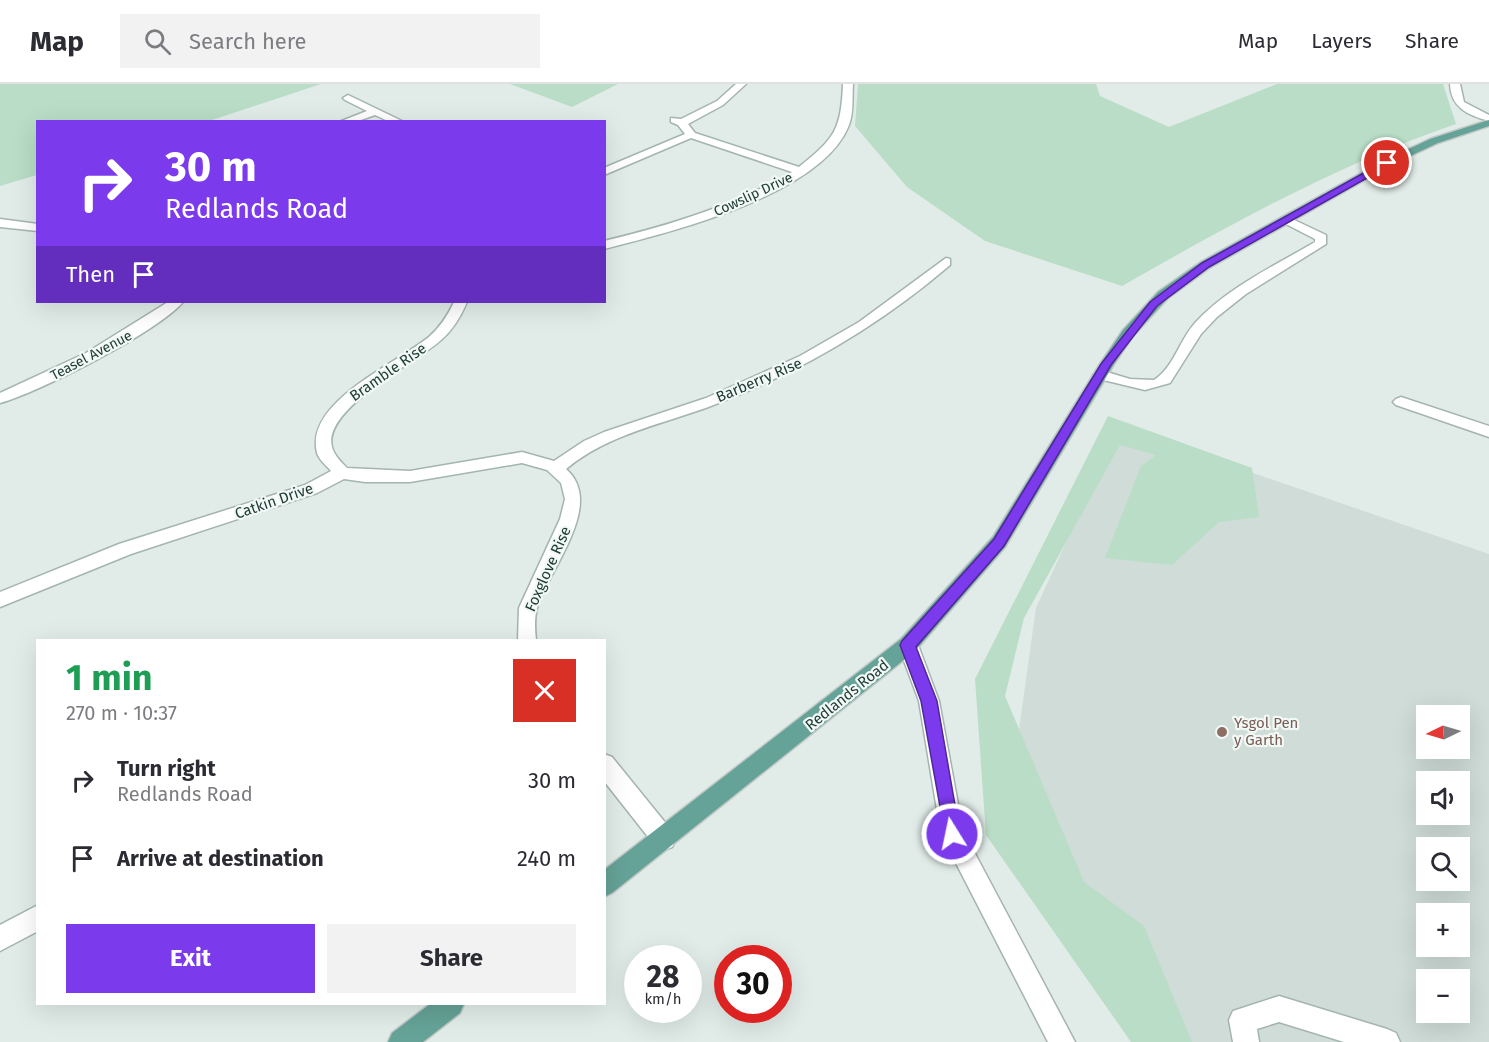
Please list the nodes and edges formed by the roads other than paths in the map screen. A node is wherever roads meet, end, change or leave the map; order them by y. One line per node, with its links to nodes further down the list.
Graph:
1 (741, 84): 9 (street)
2 (848, 84): 11 (street, Cowslip Drive)
3 (1455, 84): 8 (street)
4 (348, 98): 5 (street)
5 (375, 111): 6 (street); 7 (street)
6 (350, 120)
7 (395, 120)
8 (1488, 123): 12 (main road, Redlands Road)
9 (691, 135): 10 (street); 11 (street)
10 (606, 171)
11 (800, 171): 17 (street, Cowslip Drive)
12 (1286, 220): 21 (main road, Redlands Road); 21 (street)
13 (0, 223): 14 (street)
14 (17, 225): 15 (street); 16 (street)
15 (36, 228)
16 (0, 235)
17 (606, 244)
18 (946, 262): 25 (street, Barberry Rise)
19 (175, 303): 22 (street, Teasel Avenue)
20 (459, 303): 26 (street, Bramble Rise)
21 (1100, 375): 29 (main road, Redlands Road)
22 (0, 398)
23 (1401, 402): 24 (street)
24 (1489, 432)
25 (556, 468): 26 (street); 28 (street, Foxglove Rise)
26 (342, 473): 27 (street, Catkin Drive)
27 (0, 600)
28 (526, 639)
29 (908, 645): 31 (main road, Redlands Road); 37 (street)
30 (606, 766): 31 (street)
31 (664, 839): 32 (main road, Redlands Road)
32 (606, 883)
33 (36, 918): 34 (street)
34 (0, 939)
35 (450, 1005): 36 (main road)
36 (401, 1042)
37 (1062, 1042)
38 (1246, 1042): 39 (street)
39 (1387, 1042)

